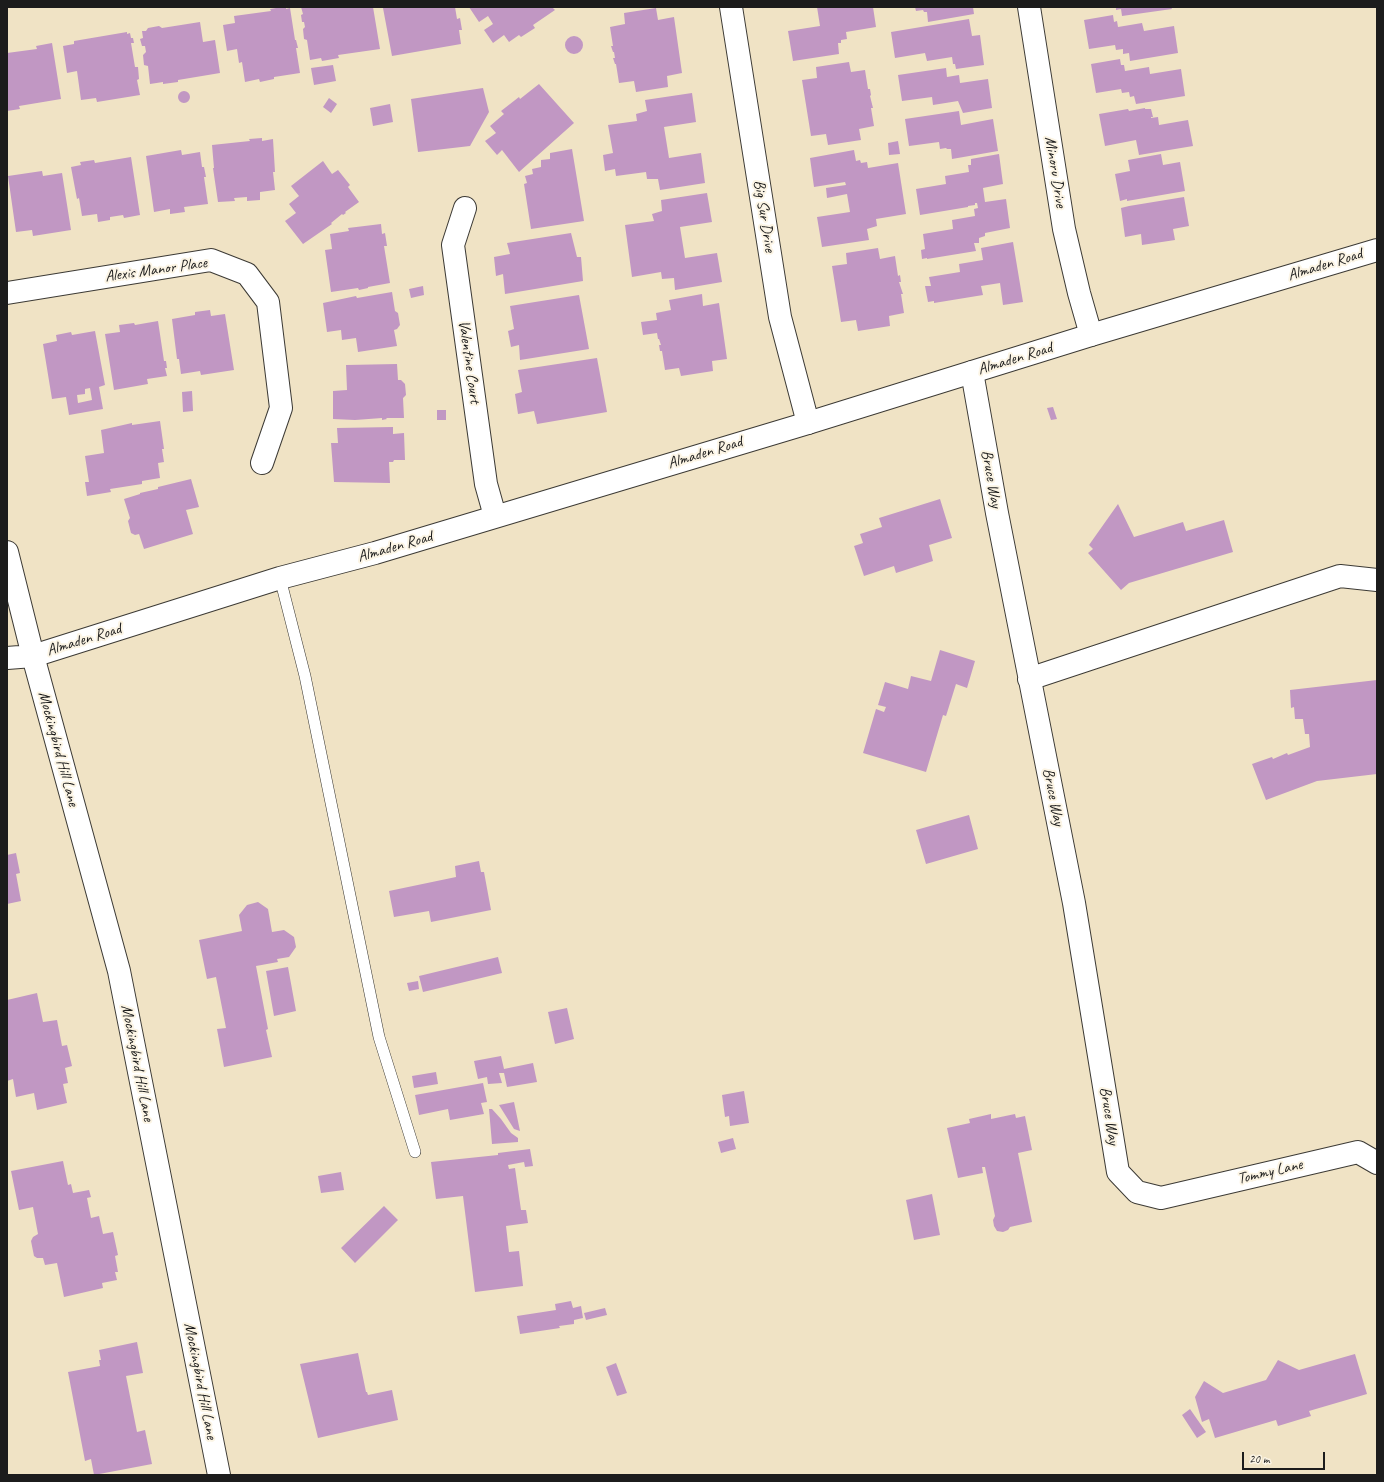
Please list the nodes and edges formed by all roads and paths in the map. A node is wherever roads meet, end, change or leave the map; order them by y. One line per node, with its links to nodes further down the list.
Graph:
1 (731, 7): 8 (street, Big Sur Drive)
2 (1029, 7): 6 (street, Minoru Drive)
3 (465, 208): 10 (street, Valentine Court)
4 (1377, 250): 6 (street, Almaden Road)
5 (7, 294): 9 (street, Alexis Manor Place)
6 (1091, 335): 7 (street, Almaden Road)
7 (972, 372): 8 (street, Almaden Road); 17 (street, Bruce Way)
8 (808, 423): 10 (street, Almaden Road)
9 (262, 463)
10 (495, 516): 12 (street, Almaden Road)
11 (7, 552): 14 (street, Mockingbird Hill Lane)
12 (280, 578): 14 (street, Almaden Road); 18 (lane)
13 (1377, 580): 17 (street)
14 (33, 656): 15 (street, Almaden Road); 16 (street, Almaden Road); 21 (street, Mockingbird Hill Lane)
15 (7, 658)
16 (7, 675)
17 (1029, 679): 20 (street, Bruce Way)
18 (415, 1152)
19 (1377, 1163): 20 (street, Tommy Lane)
20 (1161, 1198)
21 (219, 1475)

